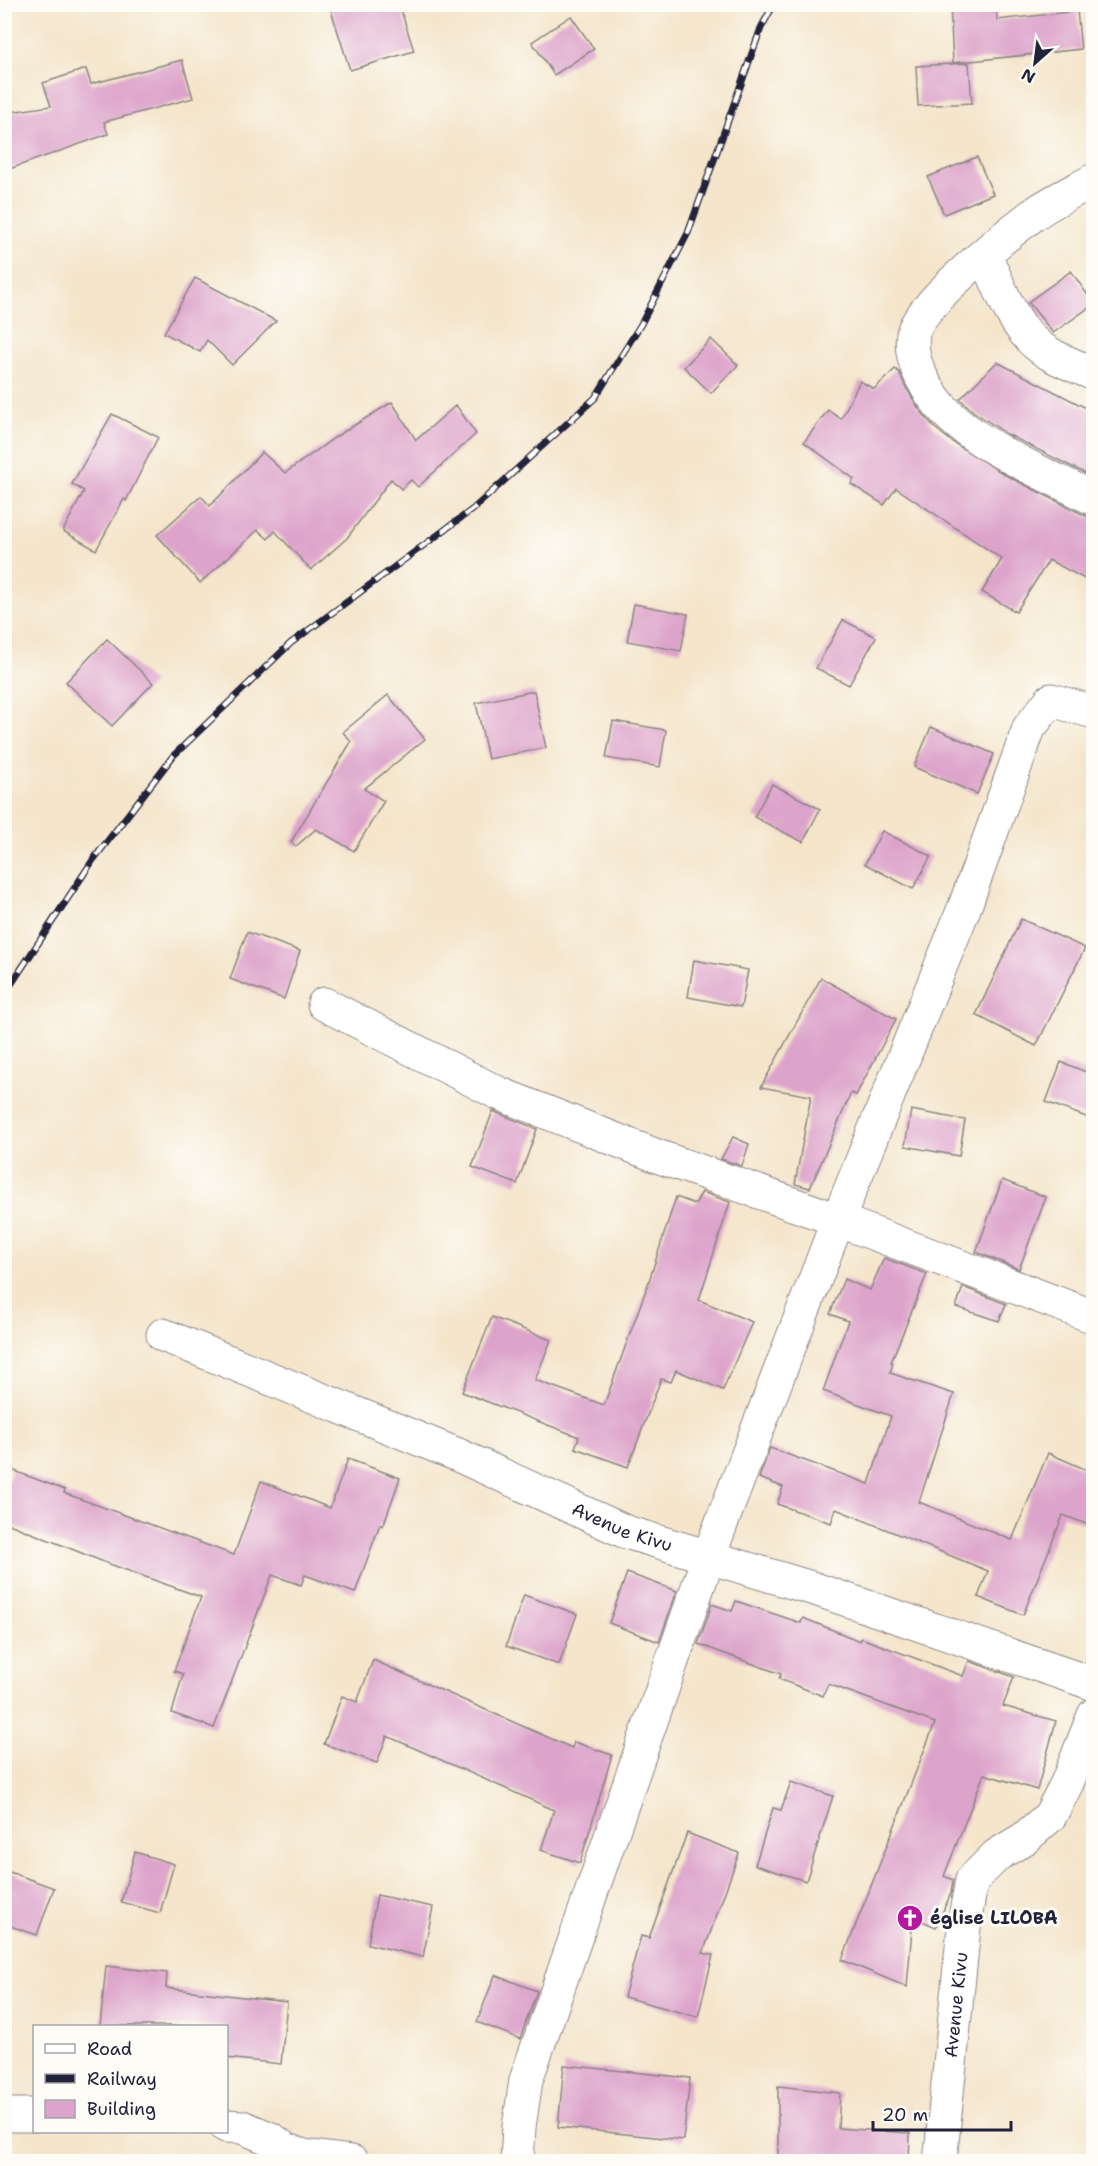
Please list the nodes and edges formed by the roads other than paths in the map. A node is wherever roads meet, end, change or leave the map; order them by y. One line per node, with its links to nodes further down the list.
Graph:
1 (1094, 180): 2 (street)
2 (984, 255): 3 (street); 4 (street)
3 (1094, 374)
4 (1094, 499)
5 (1094, 712): 7 (street)
6 (324, 1004): 7 (street)
7 (838, 1220): 8 (street); 10 (street)
8 (1094, 1317)
9 (163, 1335): 10 (street, Avenue Kivu)
10 (708, 1558): 11 (street, Avenue Kivu); 17 (street)
11 (1094, 1684)
12 (1094, 1715): 18 (street, Avenue Kivu)
13 (4, 2115): 14 (street)
14 (33, 2115)
15 (228, 2126): 16 (street)
16 (352, 2162)
17 (517, 2162)
18 (940, 2162)

